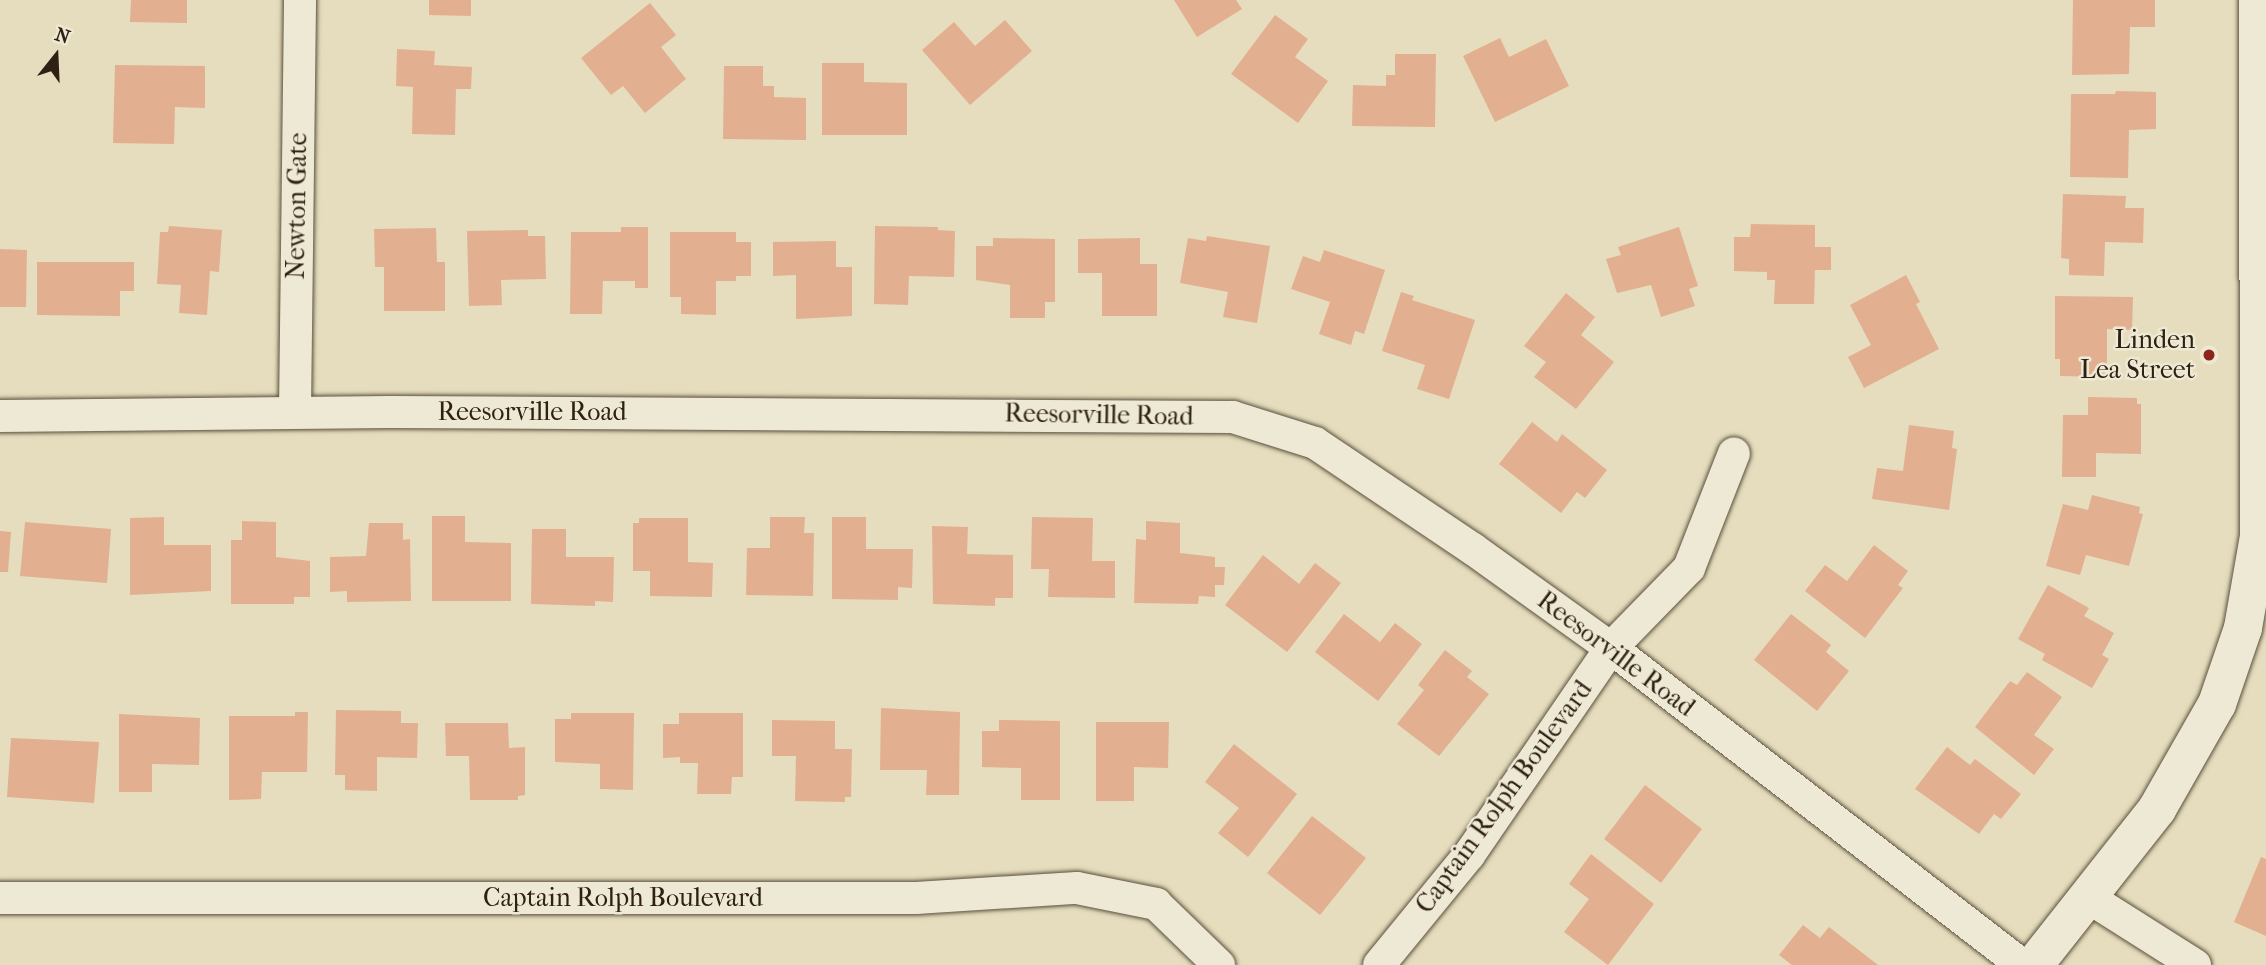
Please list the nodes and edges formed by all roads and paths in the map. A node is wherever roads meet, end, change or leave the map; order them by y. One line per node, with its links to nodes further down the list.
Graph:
1 (300, 0): 3 (street, Newton Gate)
2 (2258, 0): 5 (street)
3 (295, 412): 4 (street, Reesorville Road); 7 (street, Reesorville Road)
4 (0, 416)
5 (2263, 433): 8 (street)
6 (1734, 453): 7 (street, Captain Rolph Boulevard)
7 (1611, 648): 11 (street, Captain Rolph Boulevard); 12 (street, Reesorville Road)
8 (2086, 897): 13 (street); 14 (street)
9 (0, 898): 10 (street, Captain Rolph Boulevard)
10 (1219, 965)
11 (1379, 965)
12 (2021, 965)
13 (2034, 965)
14 (2195, 965)

